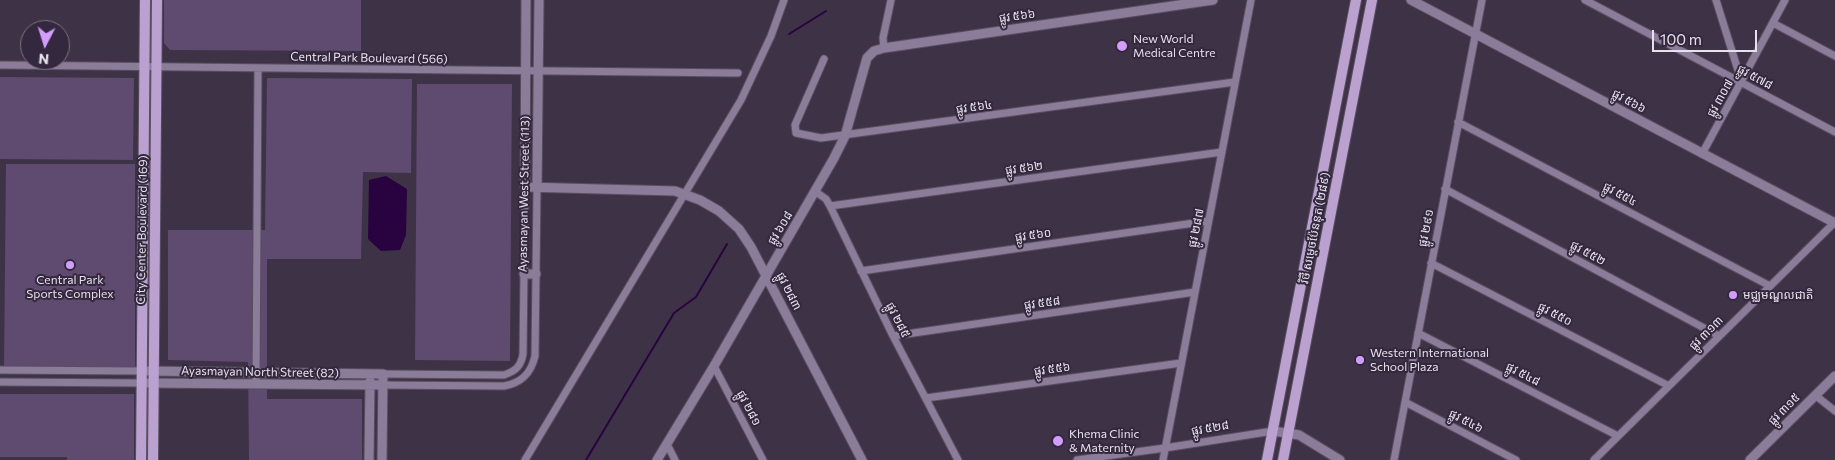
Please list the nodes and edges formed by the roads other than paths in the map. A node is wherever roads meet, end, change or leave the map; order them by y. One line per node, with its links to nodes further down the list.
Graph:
1 (145, 0): 22 (main road, City Center Boulevard (169))
2 (157, 0): 23 (main road, City Center Boulevard (169))
3 (526, 0): 25 (street, Ayasmayan West Street (113))
4 (539, 0): 26 (street, Ayasmayan West Street (113))
5 (784, 0): 41 (street)
6 (891, 0): 18 (street)
7 (1213, 0): 18 (street, ផ្លូវ ៥៦៦)
8 (1250, 0): 28 (street, ផ្លូវ ២៨៧)
9 (1356, 0): 29 (main road, វិថី សម្តេចប៉ែននុត (២៨៩))
10 (1372, 0): 31 (main road, វិថី សម្តេចប៉ែននុត (២៨៩))
11 (1411, 0): 17 (street, ផ្លូវ ៥៦៦)
12 (1482, 0): 17 (street, ផ្លូវ ២៩១)
13 (1585, 0): 30 (street, ផ្លូវ ៥៧៨)
14 (1716, 0): 30 (street)
15 (1785, 0): 16 (street, ផ្លូវ ៣០៧)
16 (1773, 23): 19 (street); 30 (street, ផ្លូវ ៣០៧)
17 (1475, 34): 32 (street, ផ្លូវ ២៩១); 36 (street, ផ្លូវ ៥៦៦)
18 (884, 48): 34 (street, ផ្លូវ ៦០៨)
19 (1835, 56)
20 (824, 58): 34 (street, ផ្លូវ ៥៦៤)
21 (0, 65): 22 (street, Central Park Boulevard (566))
22 (144, 67): 23 (street, Central Park Boulevard (566)); 58 (main road, City Center Boulevard (169))
23 (156, 67): 24 (street, Central Park Boulevard (566)); 59 (main road, City Center Boulevard (169))
24 (258, 68): 25 (street, Central Park Boulevard (566)); 61 (street)
25 (526, 72): 26 (street, Central Park Boulevard (566)); 37 (street, Ayasmayan West Street (113))
26 (538, 72): 27 (street, Central Park Boulevard (566)); 38 (street, Ayasmayan West Street (113))
27 (738, 73)
28 (1235, 82): 34 (street, ផ្លូវ ៥៦៤); 35 (street, ផ្លូវ ២៨៧)
29 (1340, 82): 31 (main road); 77 (main road, វិថី សម្តេចប៉ែននុត (២៨៩))
30 (1742, 83): 33 (street, ផ្លូវ ៥៧៨); 36 (street, ផ្លូវ ៣០៧)
31 (1356, 85): 78 (main road, វិថី សម្តេចប៉ែននុត (២៨៩))
32 (1458, 122): 39 (street, ផ្លូវ ២៩១); 50 (street, ផ្លូវ ៥៥៤)
33 (1835, 132)
34 (845, 136): 40 (street, ផ្លូវ ៦០៨)
35 (1222, 152): 42 (street, ផ្លូវ ៥៦២); 43 (street, ផ្លូវ ២៨៧)
36 (1702, 154): 44 (street, ផ្លូវ ៥៦៦)
37 (525, 187): 38 (street, ផ្លូវ ២៨៣); 47 (street, Ayasmayan West Street (113))
38 (537, 188): 41 (street, ផ្លូវ ២៨៣); 48 (street, Ayasmayan West Street (113))
39 (1446, 189): 45 (street, ផ្លូវ ២៩១); 54 (street, ផ្លូវ ៥៥២)
40 (816, 192): 42 (street, ផ្លូវ ២៨៥); 49 (street, ផ្លូវ ៦០៨)
41 (686, 194): 49 (street, ផ្លូវ ២៨៣); 86 (street)
42 (830, 206): 46 (street, ផ្លូវ ២៨៥)
43 (1208, 221): 46 (street, ផ្លូវ ៥៦០); 51 (street, ផ្លូវ ២៨៧)
44 (1835, 223): 50 (street, ផ្លូវ ៣១៣)
45 (1431, 263): 52 (street, ផ្លូវ ២៩១); 72 (street, ផ្លូវ ៥៥០)
46 (861, 271): 53 (street, ផ្លូវ ២៨៥)
47 (524, 274): 48 (street); 60 (street, Ayasmayan West Street (113))
48 (536, 274): 66 (street, Ayasmayan West Street (113))
49 (766, 275): 56 (street, ផ្លូវ ៦០៨); 90 (street, ផ្លូវ ២៨៣)
50 (1770, 286): 54 (street, ផ្លូវ ៣១៣)
51 (1195, 292): 53 (street, ផ្លូវ ៥៥៨); 55 (street, ផ្លូវ ២៨៧)
52 (1418, 333): 75 (street, ផ្លូវ ២៩១); 79 (street, ផ្លូវ ៥៤៨)
53 (893, 336): 74 (street, ផ្លូវ ២៨៥)
54 (1719, 336): 72 (street, ផ្លូវ ៣១៣)
55 (1181, 362): 74 (street, ផ្លូវ ៥៥៦); 81 (street, ផ្លូវ ២៨៧)
56 (714, 366): 80 (street, ផ្លូវ ៦០៨); 89 (street, ផ្លូវ ២៨១)
57 (0, 370): 58 (street, Ayasmayan North Street (82))
58 (142, 371): 59 (street, Ayasmayan North Street (82)); 67 (main road, City Center Boulevard (169))
59 (154, 372): 61 (street, Ayasmayan North Street (82)); 68 (main road, City Center Boulevard (169))
60 (512, 372): 63 (street, Ayasmayan North Street (82))
61 (256, 373): 62 (street, Ayasmayan North Street (82)); 69 (street)
62 (370, 373): 63 (street, Ayasmayan North Street (82)); 70 (street)
63 (383, 374): 71 (street)
64 (1835, 376): 73 (street, ផ្លូវ ៣១៥)
65 (0, 382): 67 (street, Ayasmayan North Street (82))
66 (518, 382): 71 (street, Ayasmayan North Street (82))
67 (142, 383): 68 (street, Ayasmayan North Street (82)); 82 (main road, City Center Boulevard (169))
68 (154, 383): 69 (street, Ayasmayan North Street (82)); 83 (main road, City Center Boulevard (169))
69 (256, 384): 70 (street, Ayasmayan North Street (82))
70 (370, 385): 71 (street, Ayasmayan North Street (82)); 84 (street)
71 (383, 385): 85 (street)
72 (1669, 386): 79 (street, ផ្លូវ ៣១៣)
73 (1815, 395): 76 (street); 100 (street, ផ្លូវ ៣១៥)
74 (926, 398): 91 (street, ផ្លូវ ២៨៥)
75 (1405, 402): 97 (street, ផ្លូវ ២៩១); 98 (street, ផ្លូវ ៥៤៦)
76 (1835, 412)
77 (1273, 431): 78 (street, ផ្លូវ ៥២៨); 81 (street, ផ្លូវ ៥២៨); 94 (main road, វិថី សម្តេចប៉ែននុត (២៨៩))
78 (1288, 433): 95 (main road, វិថី សម្តេចប៉ែននុត (២៨៩)); 96 (street, ផ្លូវ ៥២៨)
79 (1618, 436): 99 (street, ផ្លូវ ៣១៣)
80 (667, 444): 87 (street, ផ្លូវ ៦០៨); 88 (street)
81 (1165, 448): 92 (street, ផ្លូវ ៥២៨); 93 (street, ផ្លូវ ២៨៧)
82 (141, 460)
83 (153, 460)
84 (369, 460)
85 (382, 460)
86 (525, 460)
87 (657, 460)
88 (675, 460)
89 (763, 460)
90 (862, 460)
91 (958, 460)
92 (1077, 460)
93 (1163, 460)
94 (1267, 460)
95 (1283, 460)
96 (1340, 460)
97 (1394, 460)
98 (1516, 460)
99 (1594, 460)
100 (1750, 460)

